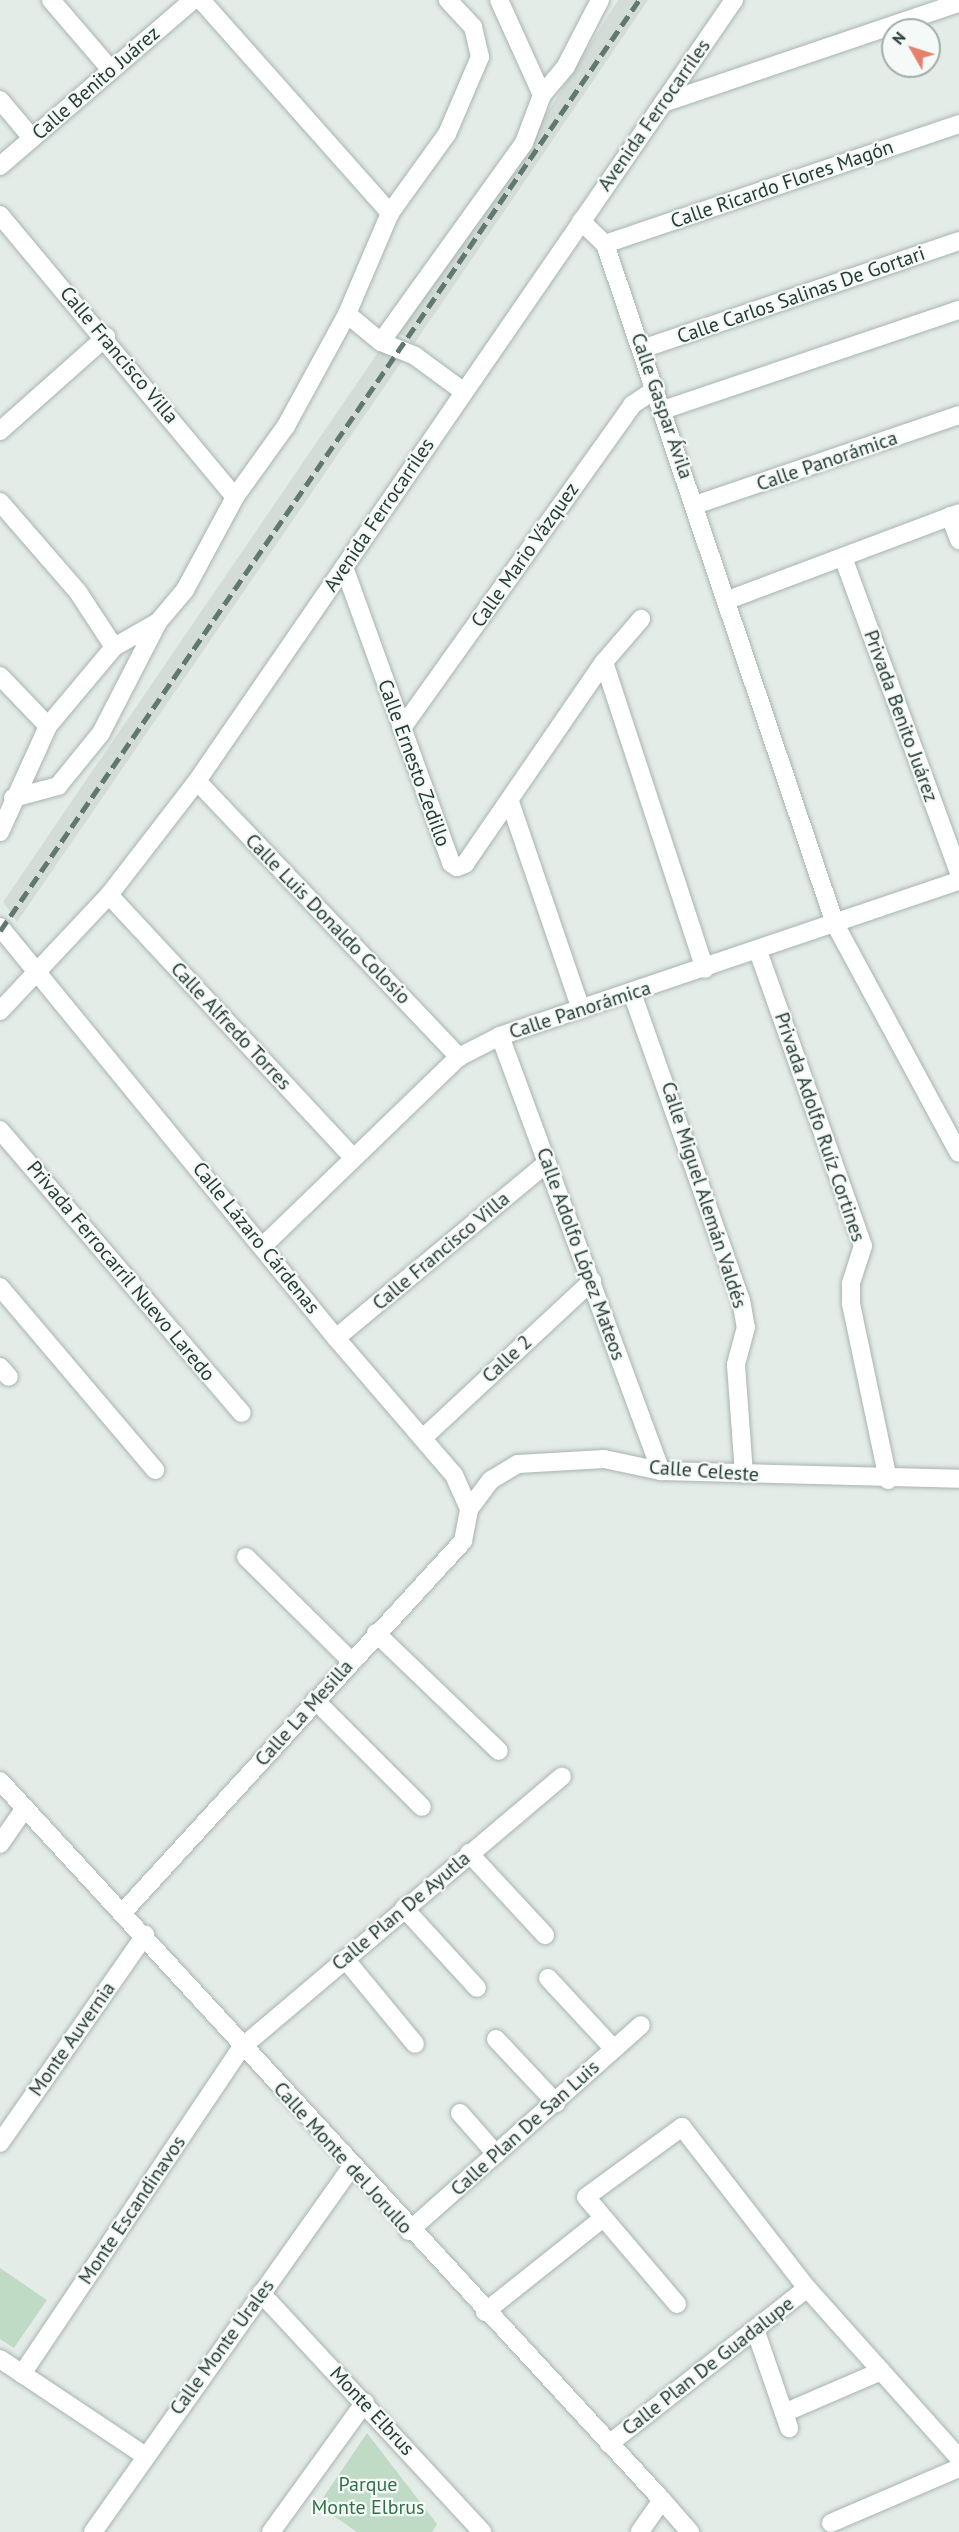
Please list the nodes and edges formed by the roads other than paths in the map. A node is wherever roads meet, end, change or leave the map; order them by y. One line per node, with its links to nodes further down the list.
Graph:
1 (51, 0): 9 (street)
2 (193, 0): 9 (street, Calle Benito Juárez)
3 (201, 0): 16 (street)
4 (448, 0): 16 (street)
5 (499, 0): 10 (street)
6 (600, 0): 10 (street)
7 (734, 0): 12 (street, Avenida Ferrocarriles)
8 (959, 3): 12 (street)
9 (111, 70): 14 (street, Calle Benito Juárez)
10 (542, 95): 24 (street)
11 (0, 100): 14 (street)
12 (663, 103): 18 (street, Avenida Ferrocarriles)
13 (959, 124): 20 (street, Calle Ricardo Flores Magón)
14 (32, 138): 15 (street, Calle Benito Juárez)
15 (0, 166)
16 (390, 213): 22 (street)
17 (0, 215): 23 (street, Calle Francisco Villa)
18 (581, 221): 20 (street, Calle Gaspar Ávila); 27 (street, Avenida Ferrocarriles)
19 (959, 241): 25 (street, Calle Carlos Salinas De Gortari)
20 (605, 244): 25 (street, Calle Gaspar Ávila)
21 (959, 310): 28 (street)
22 (347, 314): 24 (street); 31 (street)
23 (106, 336): 30 (street); 31 (street, Calle Francisco Villa)
24 (381, 342): 27 (street)
25 (642, 349): 26 (street, Calle Gaspar Ávila)
26 (656, 389): 28 (street, Calle Gaspar Ávila); 45 (street, Calle Mario Vázquez)
27 (464, 392): 37 (street, Avenida Ferrocarriles)
28 (663, 410): 33 (street, Calle Gaspar Ávila)
29 (959, 415): 33 (street, Calle Panorámica)
30 (0, 431)
31 (235, 496): 40 (street)
32 (0, 502): 41 (street)
33 (695, 505): 38 (street, Calle Gaspar Ávila)
34 (954, 514): 35 (street); 36 (street)
35 (959, 540)
36 (843, 560): 38 (street); 50 (street, Privada Benito Juárez)
37 (344, 567): 45 (street, Calle Ernesto Zedillo); 46 (street, Avenida Ferrocarriles)
38 (728, 600): 53 (street, Calle Gaspar Ávila)
39 (641, 619): 42 (street, Calle Ernesto Zedillo)
40 (158, 622): 41 (street); 47 (street)
41 (114, 647): 44 (street)
42 (604, 662): 48 (street, Calle Ernesto Zedillo); 56 (street)
43 (0, 676): 44 (street)
44 (48, 726): 47 (street)
45 (402, 728): 48 (street, Calle Ernesto Zedillo)
46 (196, 782): 52 (street, Avenida Ferrocarriles); 62 (street, Calle Luis Donaldo Colosio)
47 (14, 798): 49 (street)
48 (510, 802): 59 (street)
49 (0, 832)
50 (959, 872)
51 (959, 881): 53 (street, Calle Panorámica)
52 (109, 895): 57 (street, Avenida Ferrocarriles); 65 (street, Calle Alfredo Torres)
53 (835, 924): 55 (street, Calle Panorámica); 64 (street, Calle Gaspar Ávila)
54 (0, 927): 57 (street, Calle Lázaro Cárdenas)
55 (758, 951): 56 (street, Calle Panorámica); 77 (street, Privada Adolfo Ruíz Cortines)
56 (705, 969): 58 (street, Calle Panorámica)
57 (34, 972): 60 (street, Avenida Ferrocarriles); 67 (street, Calle Lázaro Cárdenas)
58 (632, 993): 59 (street, Calle Panorámica); 75 (street, Calle Miguel Alemán Valdés)
59 (580, 1009): 61 (street, Calle Panorámica)
60 (0, 1011)
61 (500, 1036): 62 (street, Calle Panorámica); 66 (street, Calle Adolfo López Mateos)
62 (459, 1057): 65 (street, Calle Panorámica)
63 (0, 1130): 71 (street, Privada Ferrocarril Nuevo Laredo)
64 (959, 1153)
65 (352, 1158): 67 (street, Calle Panorámica)
66 (547, 1163): 68 (street, Calle Adolfo López Mateos); 70 (street, Calle Francisco Villa)
67 (264, 1245): 70 (street, Calle Lázaro Cárdenas)
68 (592, 1281): 72 (street, Calle 2); 74 (street, Calle Adolfo López Mateos)
69 (0, 1287): 73 (street)
70 (336, 1338): 72 (street, Calle Lázaro Cárdenas)
71 (242, 1413)
72 (423, 1438): 78 (street, Calle Lázaro Cárdenas)
73 (155, 1470)
74 (661, 1471): 75 (street, Calle Celeste); 78 (street, Calle Celeste)
75 (744, 1474): 77 (street, Calle Celeste)
76 (959, 1479): 77 (street, Calle Celeste)
77 (888, 1480)
78 (469, 1509): 80 (street, Calle La Mesilla)
79 (246, 1557): 81 (street)
80 (376, 1633): 81 (street, Calle La Mesilla); 83 (street)
81 (351, 1661): 82 (street, Calle La Mesilla)
82 (315, 1700): 86 (street); 91 (street, Calle La Mesilla)
83 (499, 1751)
84 (562, 1777): 89 (street, Calle Plan De Ayutla)
85 (0, 1781): 87 (street, Calle Monte del Jorullo)
86 (422, 1807)
87 (25, 1808): 88 (street); 91 (street, Calle Monte del Jorullo)
88 (0, 1844)
89 (469, 1853): 90 (street, Calle Plan De Ayutla); 93 (street)
90 (404, 1908): 94 (street, Calle Plan De Ayutla); 96 (street)
91 (124, 1911): 92 (street, Calle Monte del Jorullo)
92 (145, 1935): 100 (street, Calle Monte del Jorullo); 104 (street, Monte Auvernia)
93 (544, 1935)
94 (345, 1959): 99 (street); 100 (street, Calle Plan De Ayutla)
95 (548, 1978): 101 (street)
96 (477, 1988)
97 (640, 2025): 101 (street, Calle Plan De San Luis)
98 (496, 2039): 102 (street)
99 (416, 2044)
100 (242, 2047): 106 (street, Calle Monte del Jorullo); 116 (street, Monte Escandinavos)
101 (614, 2049): 102 (street, Calle Plan De San Luis)
102 (556, 2103): 105 (street, Calle Plan De San Luis)
103 (460, 2112): 105 (street)
104 (0, 2143)
105 (496, 2154): 108 (street, Calle Plan De San Luis)
106 (353, 2165): 108 (street, Calle Monte del Jorullo); 110 (street, Calle Monte Urales)
107 (603, 2218): 109 (street); 111 (street); 112 (street)
108 (409, 2231): 112 (street, Calle Monte del Jorullo)
109 (807, 2288): 113 (street, Calle Plan De Guadalupe); 115 (street)
110 (261, 2293): 117 (street, Monte Elbrus); 119 (street, Calle Monte Urales)
111 (677, 2304)
112 (485, 2312): 118 (street, Calle Monte del Jorullo)
113 (755, 2329): 115 (street); 118 (street, Calle Plan De Guadalupe)
114 (0, 2359): 116 (street)
115 (881, 2371): 120 (street)
116 (22, 2374): 119 (street)
117 (365, 2402): 124 (street, Monte Elbrus); 126 (street)
118 (609, 2444): 122 (street, Calle Monte del Jorullo)
119 (144, 2455): 125 (street, Calle Monte Urales)
120 (959, 2458)
121 (959, 2468): 123 (street)
122 (662, 2500): 127 (street); 128 (street, Calle Monte del Jorullo)
123 (831, 2523)
124 (473, 2528)
125 (93, 2532)
126 (272, 2532)
127 (640, 2532)
128 (690, 2532)

